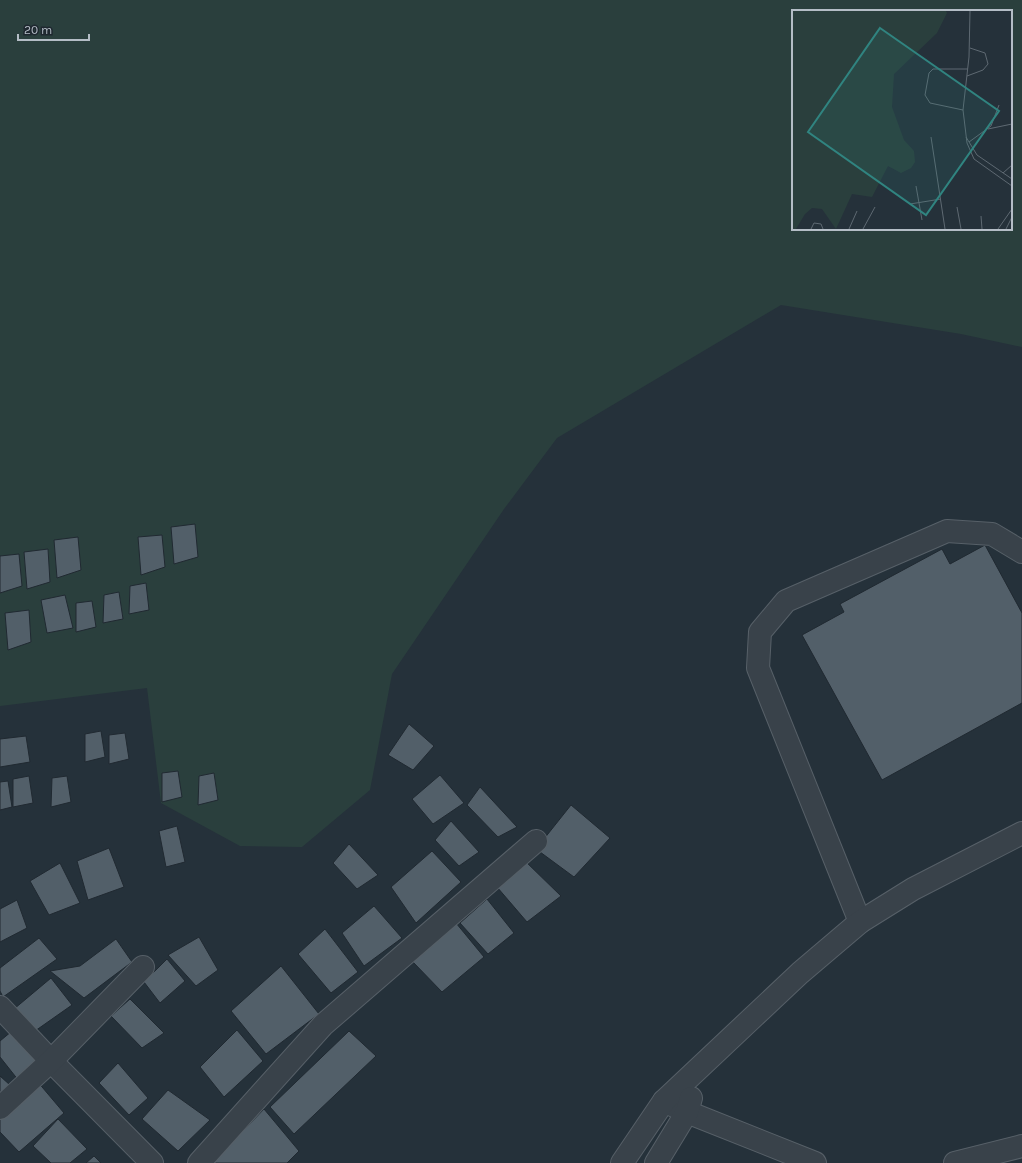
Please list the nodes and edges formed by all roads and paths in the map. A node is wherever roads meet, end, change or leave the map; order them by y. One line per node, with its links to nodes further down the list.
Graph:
1 (1022, 552): 4 (street)
2 (1022, 833): 4 (street)
3 (536, 841): 14 (street)
4 (860, 922): 8 (street)
5 (143, 967): 7 (street)
6 (0, 1007): 7 (street)
7 (51, 1061): 10 (street); 13 (street)
8 (697, 1071): 9 (street); 11 (street)
9 (664, 1101): 11 (street); 15 (street)
10 (0, 1108)
11 (687, 1112): 16 (street); 17 (street)
12 (1022, 1146): 18 (street)
13 (152, 1163)
14 (199, 1163)
15 (622, 1163)
16 (656, 1163)
17 (815, 1163)
18 (955, 1163)

